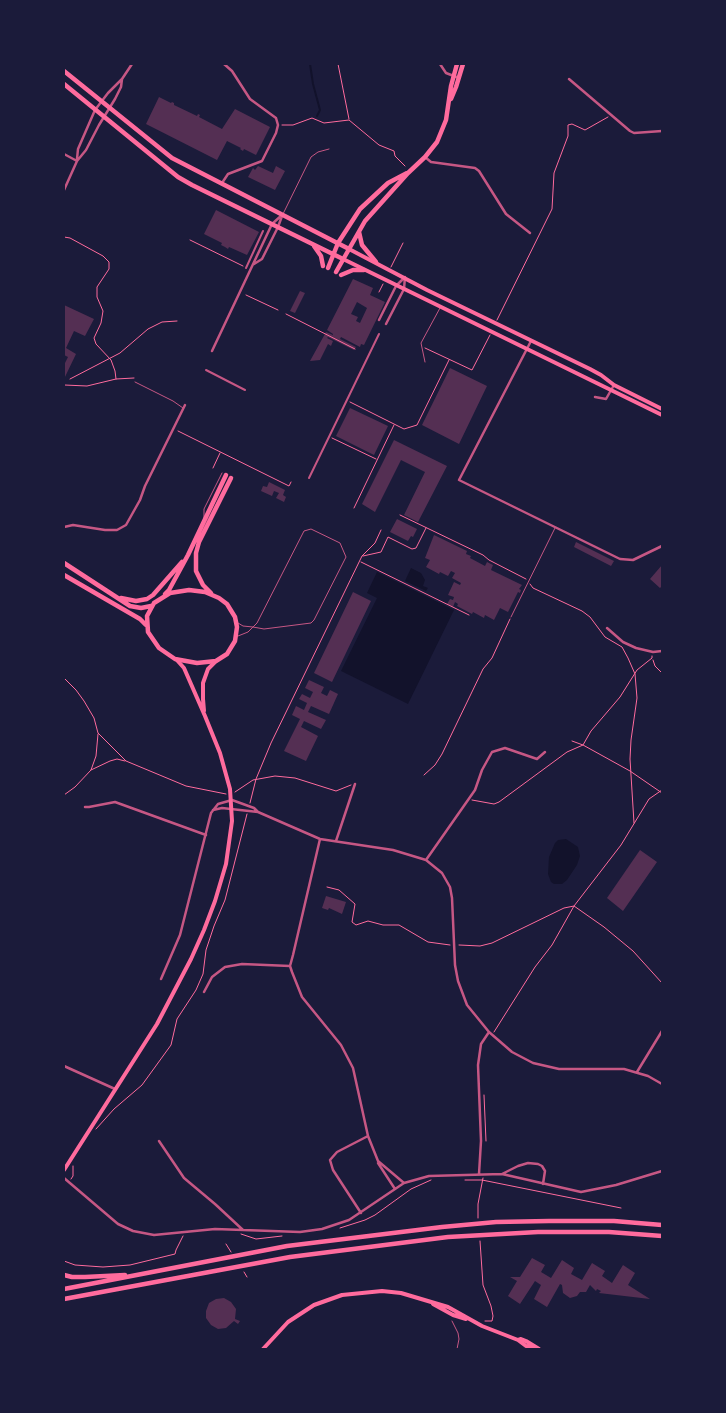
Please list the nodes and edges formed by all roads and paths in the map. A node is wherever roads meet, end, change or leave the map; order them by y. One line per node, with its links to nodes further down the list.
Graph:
1 (132, 64): 9 (street)
2 (224, 64): 20 (street)
3 (338, 64): 19 (path)
4 (440, 64): 8 (street)
5 (456, 64): 8 (main road)
6 (462, 64): 10 (main road)
7 (64, 71): 13 (main road)
8 (453, 76): 10 (street); 14 (main road)
9 (122, 78): 13 (street); 15 (street)
10 (459, 78): 14 (main road)
11 (569, 79): 17 (street)
12 (64, 84): 16 (main road)
13 (101, 102): 15 (main road); 16 (street)
14 (449, 105): 24 (main road)
15 (109, 108): 18 (street); 28 (main road)
16 (96, 110): 18 (main road); 25 (street)
17 (610, 114): 21 (street); 61 (path)
18 (104, 117): 25 (street); 31 (main road)
19 (349, 120): 20 (path); 26 (path)
20 (278, 124): 28 (street)
21 (662, 131)
22 (329, 149): 30 (lane)
23 (64, 154): 25 (street)
24 (425, 157): 27 (main road); 35 (street)
25 (77, 161): 29 (street)
26 (405, 166)
27 (408, 173): 33 (main road); 38 (main road)
28 (221, 184): 30 (main road)
29 (64, 190)
30 (282, 215): 31 (street); 32 (street); 38 (main road)
31 (272, 224): 32 (main road); 44 (street)
32 (278, 227): 39 (main road); 44 (street)
33 (359, 230): 40 (main road); 43 (main road)
34 (263, 231): 46 (street)
35 (530, 233)
36 (64, 237): 69 (path)
37 (190, 240): 46 (path)
38 (338, 243): 40 (main road); 41 (main road)
39 (313, 245): 41 (main road); 45 (main road)
40 (349, 248): 42 (main road); 43 (main road)
41 (333, 254): 42 (main road); 47 (main road)
42 (343, 259): 48 (main road); 49 (main road)
43 (376, 262): 51 (main road)
44 (254, 264): 68 (street)
45 (323, 266)
46 (246, 268)
47 (328, 268)
48 (364, 270): 50 (main road); 52 (main road)
49 (336, 272)
50 (341, 275)
51 (405, 277): 52 (street); 53 (street); 61 (main road)
52 (396, 286): 53 (main road); 58 (street)
53 (404, 289): 55 (main road); 60 (street)
54 (246, 294): 56 (path)
55 (440, 307): 62 (main road); 65 (lane)
56 (278, 310)
57 (286, 314): 66 (path)
58 (379, 320)
59 (177, 321): 69 (path)
60 (386, 324)
61 (495, 324): 64 (main road)
62 (491, 332): 67 (main road); 70 (path)
63 (379, 334): 82 (street)
64 (531, 341): 67 (street); 78 (main road)
65 (422, 347): 70 (path); 71 (lane)
66 (355, 349)
67 (527, 350): 79 (main road); 99 (street)
68 (212, 352)
69 (109, 358): 74 (path); 75 (path)
70 (449, 360): 86 (path)
71 (425, 362)
72 (206, 370): 80 (street)
73 (134, 378): 75 (path)
74 (70, 379)
75 (116, 379): 77 (path)
76 (135, 382): 83 (lane)
77 (64, 385)
78 (614, 385): 79 (street); 84 (main road)
79 (612, 389): 81 (street); 85 (main road)
80 (245, 390)
81 (595, 397)
82 (347, 400): 86 (path); 88 (street)
83 (185, 407): 98 (street)
84 (662, 409)
85 (662, 415)
86 (394, 424): 90 (path)
87 (178, 432): 89 (path)
88 (329, 436): 90 (path); 94 (street)
89 (221, 453): 91 (path); 95 (path)
90 (377, 460): 96 (path)
91 (213, 468)
92 (224, 474): 103 (main road)
93 (231, 478): 110 (main road)
94 (309, 478)
95 (291, 482)
96 (354, 508)
97 (400, 515): 100 (path)
98 (64, 527)
99 (555, 527): 102 (street); 108 (lane)
100 (426, 528): 104 (path); 108 (path)
101 (381, 530): 104 (path)
102 (662, 546)
103 (188, 555): 109 (main road); 111 (main road)
104 (362, 556): 105 (path)
105 (360, 562): 113 (path); 137 (path)
106 (64, 563): 111 (main road)
107 (64, 575): 116 (main road)
108 (528, 582): 114 (lane); 126 (path)
109 (164, 595): 110 (main road); 112 (main road)
110 (213, 595): 115 (main road)
111 (118, 597): 112 (main road)
112 (152, 605): 116 (main road)
113 (469, 615)
114 (511, 617): 136 (path)
115 (236, 622): 117 (lane); 119 (main road)
116 (147, 626): 123 (main road)
117 (253, 627): 117 (lane); 119 (lane)
118 (607, 628): 121 (street)
119 (236, 638): 124 (main road)
120 (662, 651): 121 (street)
121 (653, 652): 122 (path)
122 (652, 658): 125 (path); 126 (path)
123 (175, 659): 124 (main road); 128 (main road)
124 (216, 661): 128 (main road)
125 (662, 673)
126 (634, 674): 131 (path); 135 (path)
127 (64, 678): 129 (path)
128 (205, 716): 146 (main road)
129 (98, 733): 133 (path); 134 (path)
130 (572, 741): 131 (path)
131 (583, 745): 135 (path); 145 (path)
132 (546, 752): 145 (street)
133 (126, 761): 134 (path); 143 (path)
134 (91, 770): 144 (path)
135 (630, 770): 141 (path); 152 (path)
136 (424, 775)
137 (256, 779): 138 (path); 139 (path); 147 (path)
138 (355, 784): 155 (street)
139 (240, 790)
140 (662, 790): 141 (path)
141 (660, 791): 142 (path); 152 (path)
142 (662, 793)
143 (225, 794)
144 (64, 795)
145 (469, 798): 156 (street)
146 (232, 800): 149 (street); 150 (main road); 151 (street)
147 (250, 802)
148 (85, 807): 153 (street)
149 (213, 810): 150 (street); 153 (street)
150 (232, 810): 151 (street); 169 (main road)
151 (258, 812): 154 (street)
152 (634, 823): 158 (path)
153 (206, 835): 161 (street)
154 (320, 839): 155 (street); 160 (street)
155 (336, 841): 156 (street)
156 (426, 860): 159 (street)
157 (327, 887): 159 (path)
158 (574, 906): 159 (path); 162 (path); 165 (path)
159 (454, 945): 165 (street)
160 (290, 966): 163 (street); 171 (street)
161 (161, 979)
162 (662, 983)
163 (204, 992)
164 (662, 1031): 167 (street)
165 (490, 1034): 167 (street); 177 (street)
166 (64, 1067): 169 (street)
167 (637, 1072): 168 (street)
168 (662, 1084)
169 (116, 1090): 175 (main road)
170 (484, 1092): 173 (path)
171 (368, 1136): 174 (street); 187 (street)
172 (159, 1140): 191 (street)
173 (486, 1142)
174 (378, 1162): 183 (street); 185 (street)
175 (64, 1170)
176 (662, 1171): 184 (street)
177 (481, 1174): 178 (street); 182 (path); 183 (street)
178 (502, 1174): 184 (street); 184 (street)
179 (64, 1178): 191 (street)
180 (435, 1180): 190 (path)
181 (462, 1180): 182 (path)
182 (482, 1180): 186 (path); 188 (path)
183 (404, 1184): 185 (street)
184 (543, 1184)
185 (394, 1189): 187 (street)
186 (621, 1208)
187 (361, 1213): 191 (street)
188 (478, 1219)
189 (662, 1225): 198 (main road)
190 (339, 1228)
191 (243, 1230)
192 (235, 1234): 194 (path)
193 (184, 1235): 197 (path)
194 (287, 1236)
195 (662, 1236): 201 (main road)
196 (479, 1239): 203 (path)
197 (64, 1261)
198 (137, 1274): 199 (main road); 200 (main road)
199 (64, 1275)
200 (64, 1289)
201 (64, 1299)
202 (452, 1321): 206 (lane)
203 (484, 1321)
204 (537, 1348): 205 (main road)
205 (263, 1349)
206 (457, 1349)

